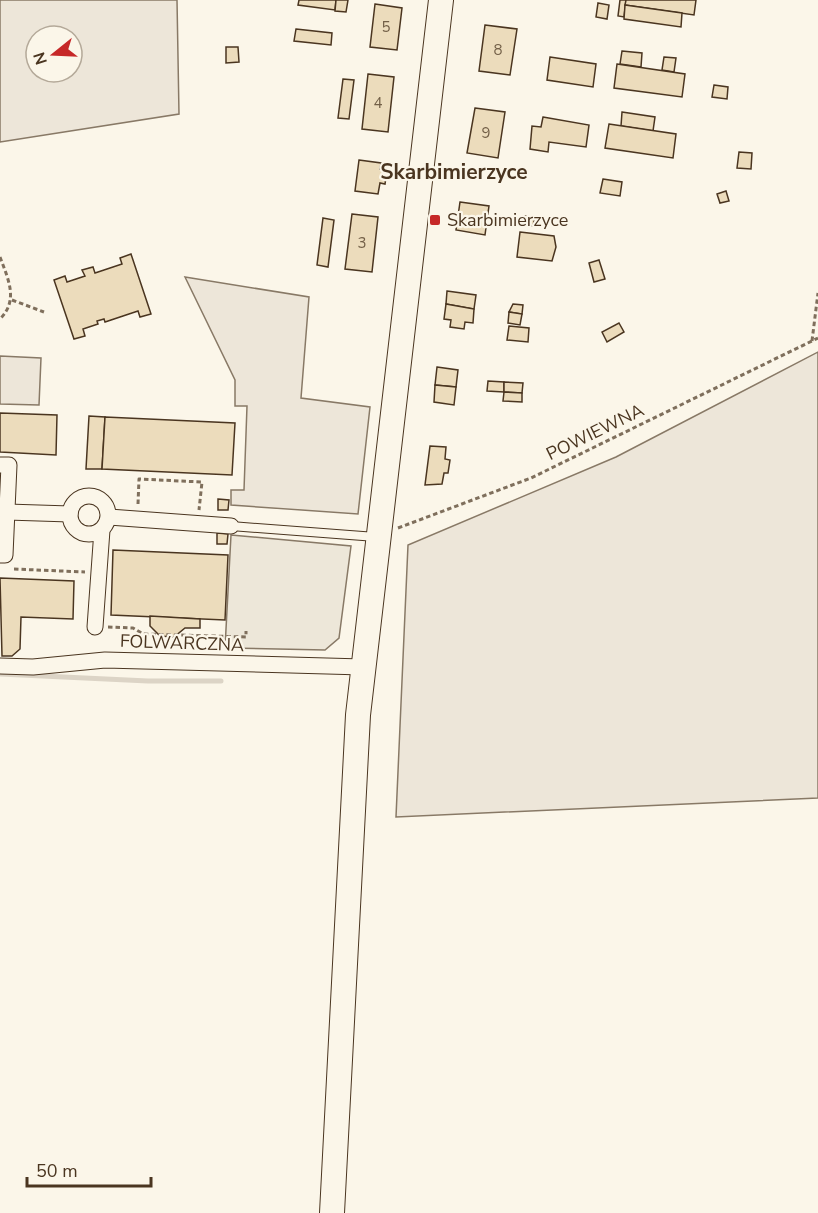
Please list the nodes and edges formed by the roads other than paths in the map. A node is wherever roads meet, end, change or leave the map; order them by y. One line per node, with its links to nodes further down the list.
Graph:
1 (441, 0): 7 (main road)
2 (0, 465): 3 (street)
3 (6, 512): 4 (street); 8 (street)
4 (70, 514): 5 (street); 5 (street)
5 (106, 523): 6 (street); 9 (street)
6 (231, 526): 7 (lane)
7 (377, 537): 11 (main road)
8 (0, 555)
9 (95, 627)
10 (0, 666): 11 (street, FOLWARCZNA)
11 (363, 667): 12 (main road)
12 (332, 1213)

